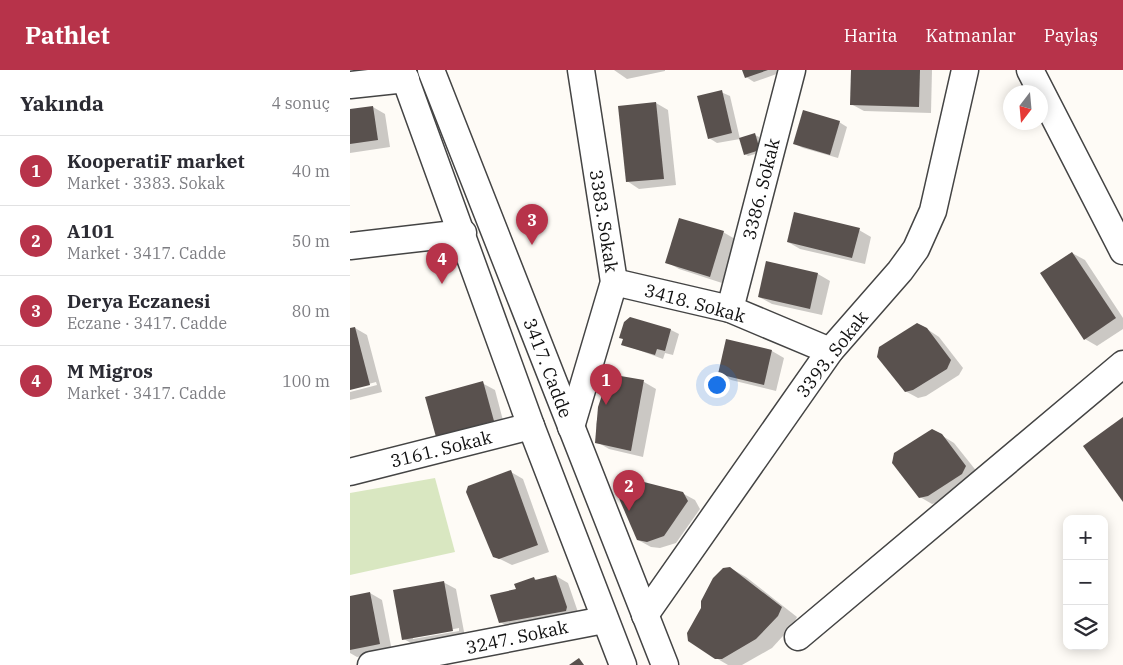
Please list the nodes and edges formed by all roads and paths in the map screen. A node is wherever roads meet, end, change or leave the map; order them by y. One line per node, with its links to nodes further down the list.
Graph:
1 (431, 70): 16 (street, 3417. Cadde)
2 (581, 70): 11 (street, 3383. Sokak)
3 (792, 70): 12 (street, 3386. Sokak)
4 (966, 70): 13 (street, 3393. Sokak)
5 (1030, 70): 10 (street)
6 (404, 75): 7 (street); 8 (street, 3417. Cadde)
7 (350, 85)
8 (463, 233): 9 (street); 15 (street, 3417. Cadde)
9 (350, 246)
10 (1123, 251)
11 (614, 282): 12 (street, 3418. Sokak); 16 (street, 3383. Sokak)
12 (730, 309): 13 (street, 3418. Sokak)
13 (830, 352): 18 (street, 3393. Sokak)
14 (1123, 364): 20 (street)
15 (531, 426): 17 (street, 3161. Sokak); 19 (street, 3417. Cadde)
16 (571, 427): 18 (street, 3417. Cadde)
17 (350, 472)
18 (645, 615): 24 (street, 3417. Cadde)
19 (604, 620): 21 (street, 3247. Sokak); 23 (street, 3417. Cadde)
20 (798, 637)
21 (398, 663): 22 (street, 3247. Sokak)
22 (371, 665)
23 (623, 665)
24 (664, 665)

